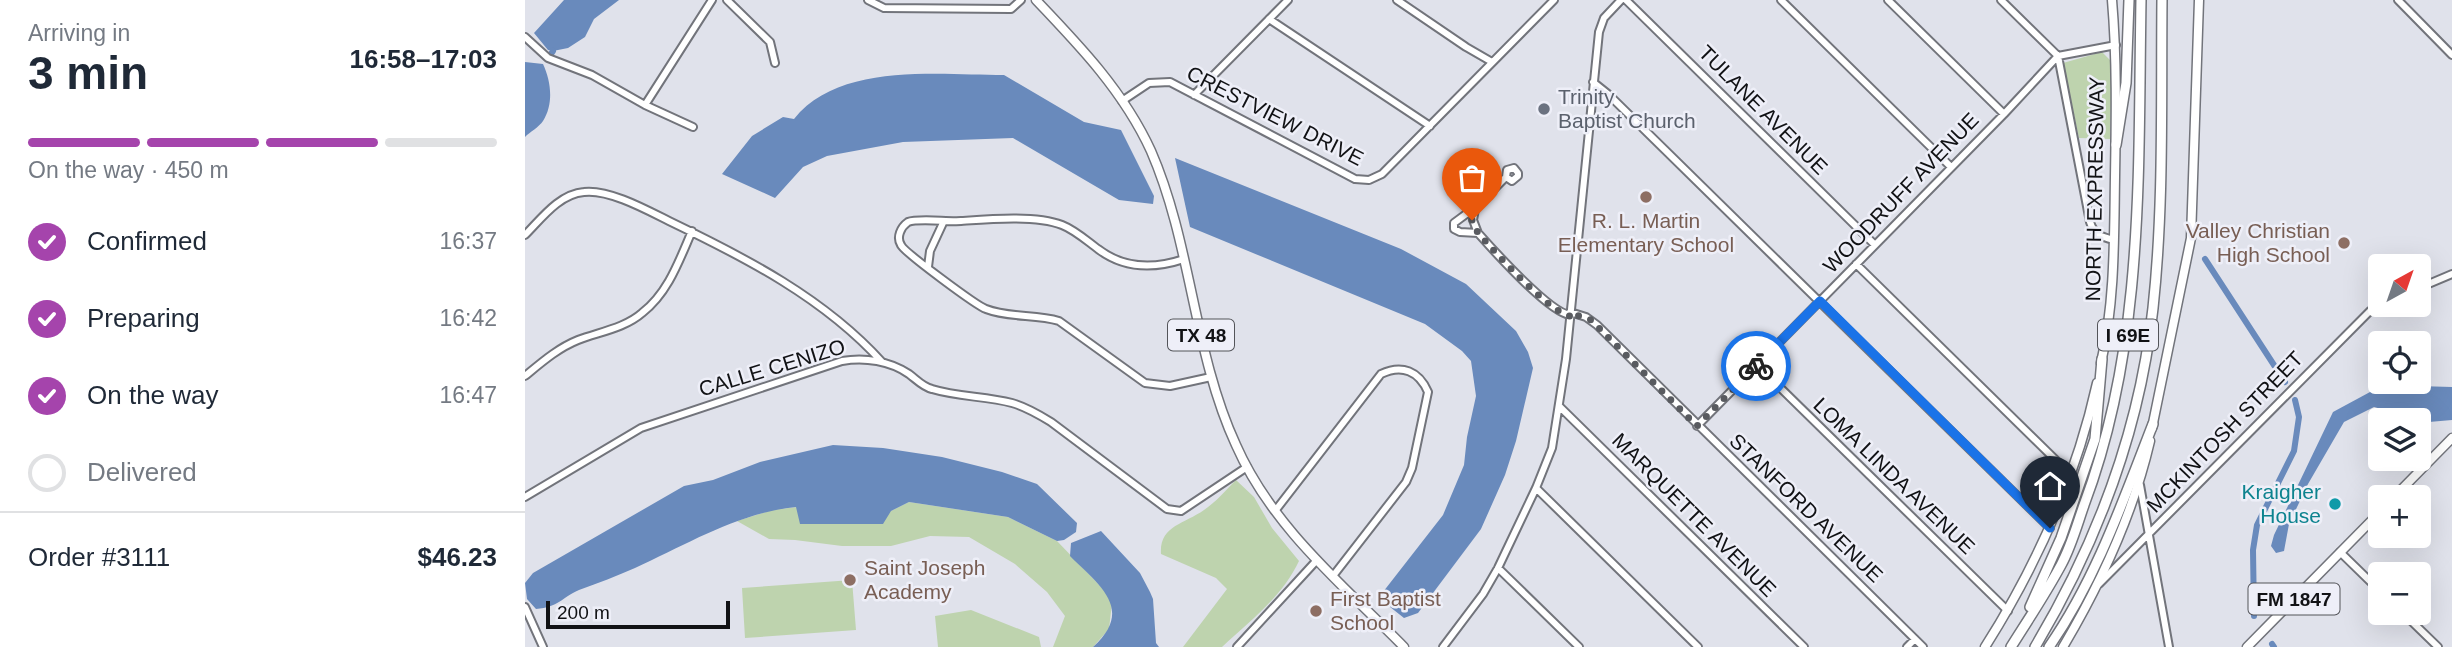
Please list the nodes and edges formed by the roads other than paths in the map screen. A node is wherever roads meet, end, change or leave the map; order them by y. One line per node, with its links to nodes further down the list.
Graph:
1 (712, 0): 32 (street)
2 (727, 0): 28 (street)
3 (868, 0): 4 (street)
4 (1021, 0)
5 (1036, 0): 31 (main road, TX 48)
6 (1288, 0): 20 (street)
7 (1397, 0): 27 (street)
8 (1553, 0): 27 (street, CRESTVIEW DRIVE)
9 (1621, 0): 29 (street)
10 (1626, 0): 45 (street, TULANE AVENUE)
11 (1780, 0): 37 (street)
12 (1888, 0): 33 (street)
13 (2001, 0): 26 (street)
14 (2112, 0): 23 (main road, NORTH EXPRESSWAY)
15 (2129, 0): 36 (highway)
16 (2141, 0): 93 (highway, NORTH EXPRESSWAY / I 69E)
17 (2162, 0): 94 (highway, I 69E)
18 (2199, 0): 60 (main road)
19 (2398, 0): 24 (street)
20 (1269, 19): 30 (street); 34 (street)
21 (525, 37): 32 (street)
22 (2452, 43): 24 (street)
23 (2116, 46): 26 (street); 36 (main road, NORTH EXPRESSWAY)
24 (2445, 49): 25 (street)
25 (2452, 55)
26 (2058, 56): 33 (street, WOODRUFF AVENUE); 44 (street)
27 (1492, 62): 34 (street, CRESTVIEW DRIVE)
28 (775, 63)
29 (1593, 82): 51 (street); 53 (street)
30 (1194, 95): 31 (street, CRESTVIEW DRIVE); 34 (street, CRESTVIEW DRIVE)
31 (1122, 101): 46 (main road, TX 48)
32 (645, 105): 35 (street)
33 (2004, 114): 37 (street, WOODRUFF AVENUE)
34 (1430, 126)
35 (693, 127)
36 (2116, 145): 44 (main road, NORTH EXPRESSWAY)
37 (1951, 167): 45 (street, WOODRUFF AVENUE)
38 (1506, 177): 39 (street)
39 (1476, 206): 42 (street); 42 (street, STANFORD AVENUE)
40 (943, 222): 46 (street); 48 (street); 48 (street)
41 (692, 232): 43 (street); 55 (street); 57 (street)
42 (1478, 233): 53 (street, STANFORD AVENUE)
43 (525, 235)
44 (2114, 240): 54 (main road, NORTH EXPRESSWAY)
45 (1875, 245): 47 (street, WOODRUFF AVENUE)
46 (1184, 259): 58 (main road, TX 48)
47 (1856, 264): 51 (street, WOODRUFF AVENUE); 64 (street)
48 (928, 267): 58 (street)
49 (2452, 274): 50 (street)
50 (2431, 283)
51 (1820, 301): 56 (street, WOODRUFF AVENUE); 71 (street)
52 (2368, 312): 72 (street, MCKINTOSH STREET)
53 (1570, 314): 59 (street); 61 (street, STANFORD AVENUE)
54 (2102, 359): 64 (main road, NORTH EXPRESSWAY); 93 (highway)
55 (882, 362): 63 (street, CALLE CENIZO); 68 (street, CALLE CENIZO)
56 (1757, 365): 61 (street, WOODRUFF AVENUE); 80 (street, LOMA LINDA AVENUE)
57 (525, 376)
58 (1211, 377): 63 (main road, TX 48)
59 (1560, 407): 67 (street); 89 (street, MARQUETTE AVENUE)
60 (2153, 424): 65 (main road); 95 (highway)
61 (1697, 426): 82 (street, STANFORD AVENUE)
62 (2450, 444): 66 (main road)
63 (1247, 467): 69 (main road, TX 48)
64 (2071, 475): 71 (main road, NORTH EXPRESSWAY)
65 (2140, 485): 72 (street); 78 (main road)
66 (2407, 485)
67 (1536, 488): 75 (street); 88 (street)
68 (525, 497)
69 (1275, 511): 74 (main road, TX 48); 76 (street)
70 (2368, 524): 73 (main road, FM 1847)
71 (2050, 528): 80 (main road, NORTH EXPRESSWAY)
72 (2148, 535): 78 (street, MCKINTOSH STREET); 97 (street)
73 (2340, 552): 77 (street); 98 (main road, FM 1847)
74 (1317, 560): 76 (main road, TX 48); 84 (street)
75 (1498, 568): 86 (street); 87 (street)
76 (1333, 576): 85 (main road, TX 48)
77 (2368, 579)
78 (2096, 587): 96 (main road)
79 (525, 607): 83 (street)
80 (2008, 611): 92 (main road, NORTH EXPRESSWAY)
81 (2415, 625): 99 (street)
82 (1915, 639): 90 (street); 91 (street, STANFORD AVENUE)
83 (543, 647)
84 (1237, 647)
85 (1404, 647)
86 (1443, 647)
87 (1579, 647)
88 (1698, 647)
89 (1804, 647)
90 (1907, 647)
91 (1923, 647)
92 (1985, 647)
93 (2010, 647)
94 (2035, 647)
95 (2049, 647)
96 (2063, 647)
97 (2169, 647)
98 (2247, 647)
99 (2438, 647)

